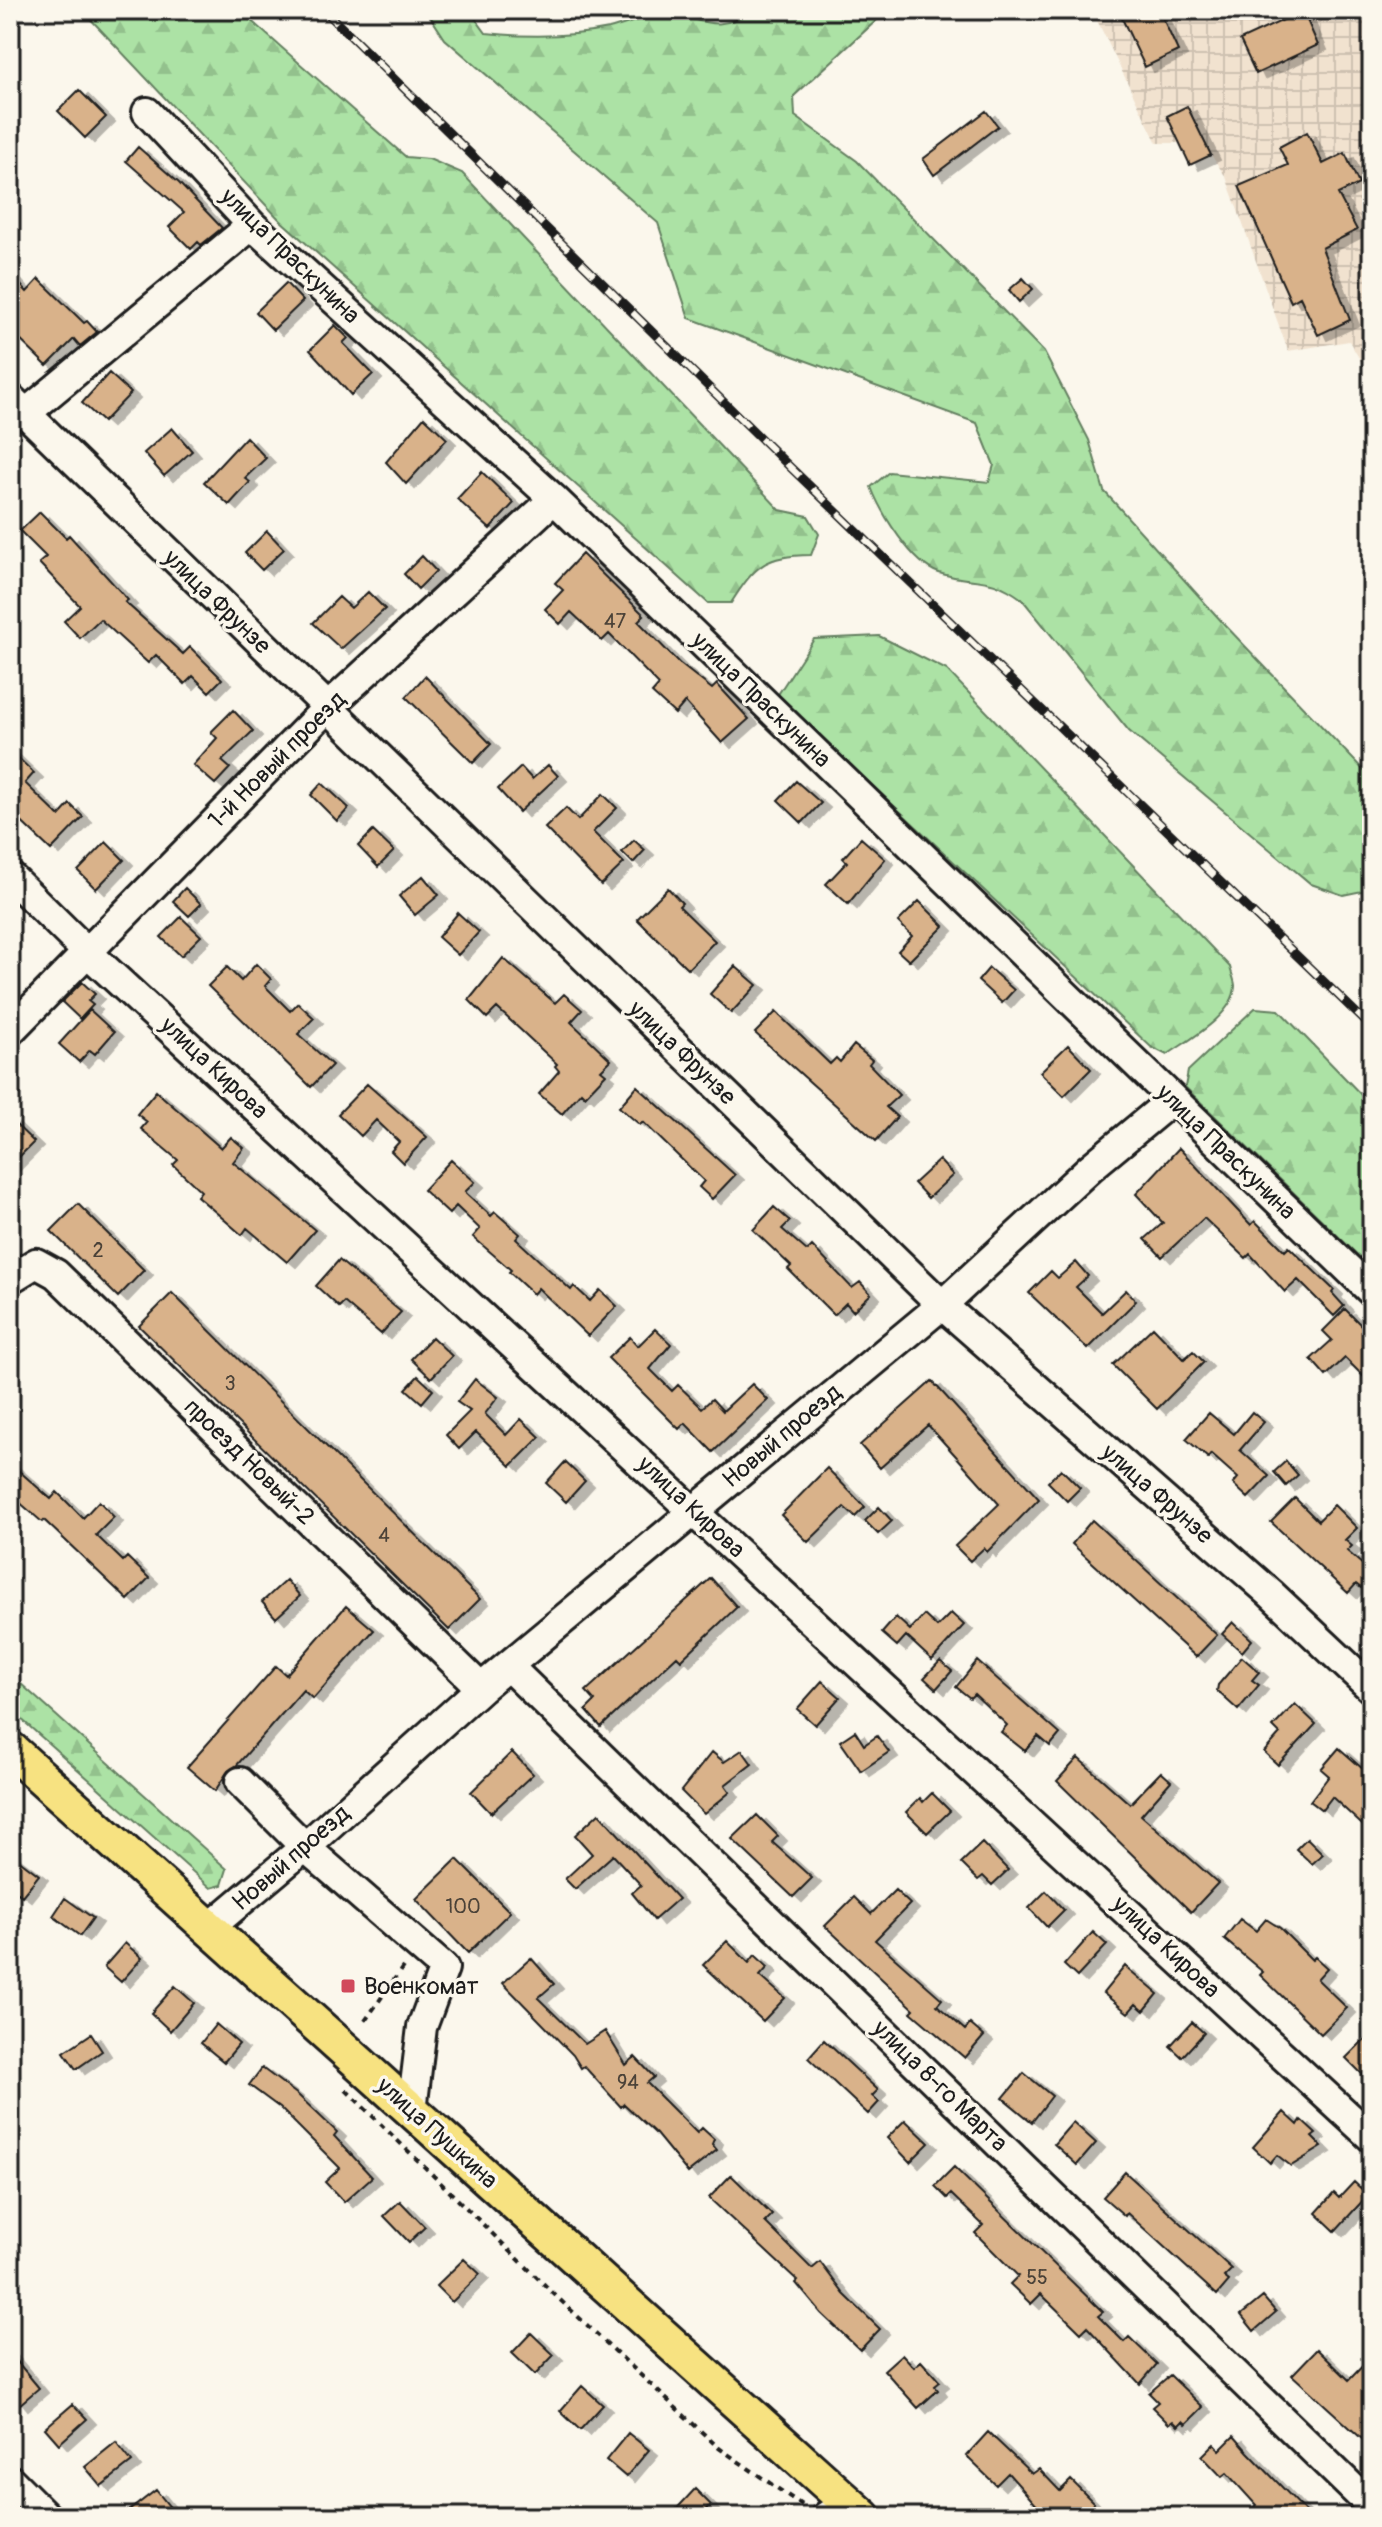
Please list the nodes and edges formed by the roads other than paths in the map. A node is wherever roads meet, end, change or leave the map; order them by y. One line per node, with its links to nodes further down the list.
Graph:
1 (147, 112): 2 (street, улица Праскунина)
2 (252, 225): 3 (street); 4 (street, улица Праскунина)
3 (17, 406): 5 (street, улица Фрунзе)
4 (554, 499): 5 (street, 1-й Новый проезд); 9 (street, улица Праскунина)
5 (326, 709): 7 (street, 1-й Новый проезд); 12 (street, улица Фрунзе)
6 (10, 876): 7 (street, улица Кирова)
7 (87, 952): 8 (street, 1-й Новый проезд); 13 (street, улица Кирова)
8 (10, 1031)
9 (1172, 1100): 11 (street, улица Праскунина); 12 (street, Новый проезд)
10 (10, 1279): 15 (street, проезд Новый-2)
11 (1372, 1292)
12 (942, 1305): 13 (street, Новый проезд); 16 (street, улица Фрунзе)
13 (694, 1509): 14 (street, Новый проезд); 22 (street, улица Кирова)
14 (508, 1666): 15 (street, Новый проезд); 24 (street, улица 8-го Марта)
15 (481, 1688): 19 (street, Новый проезд)
16 (1372, 1689)
17 (10, 1749): 20 (main road, улица Пушкина)
18 (240, 1782): 19 (street)
19 (305, 1847): 20 (street, Новый проезд); 21 (street)
20 (209, 1928): 21 (main road, улица Пушкина)
21 (412, 2110): 25 (main road, улица Пушкина)
22 (1372, 2138)
23 (10, 2480): 26 (street)
24 (1372, 2507)
25 (845, 2512)
26 (47, 2517)

